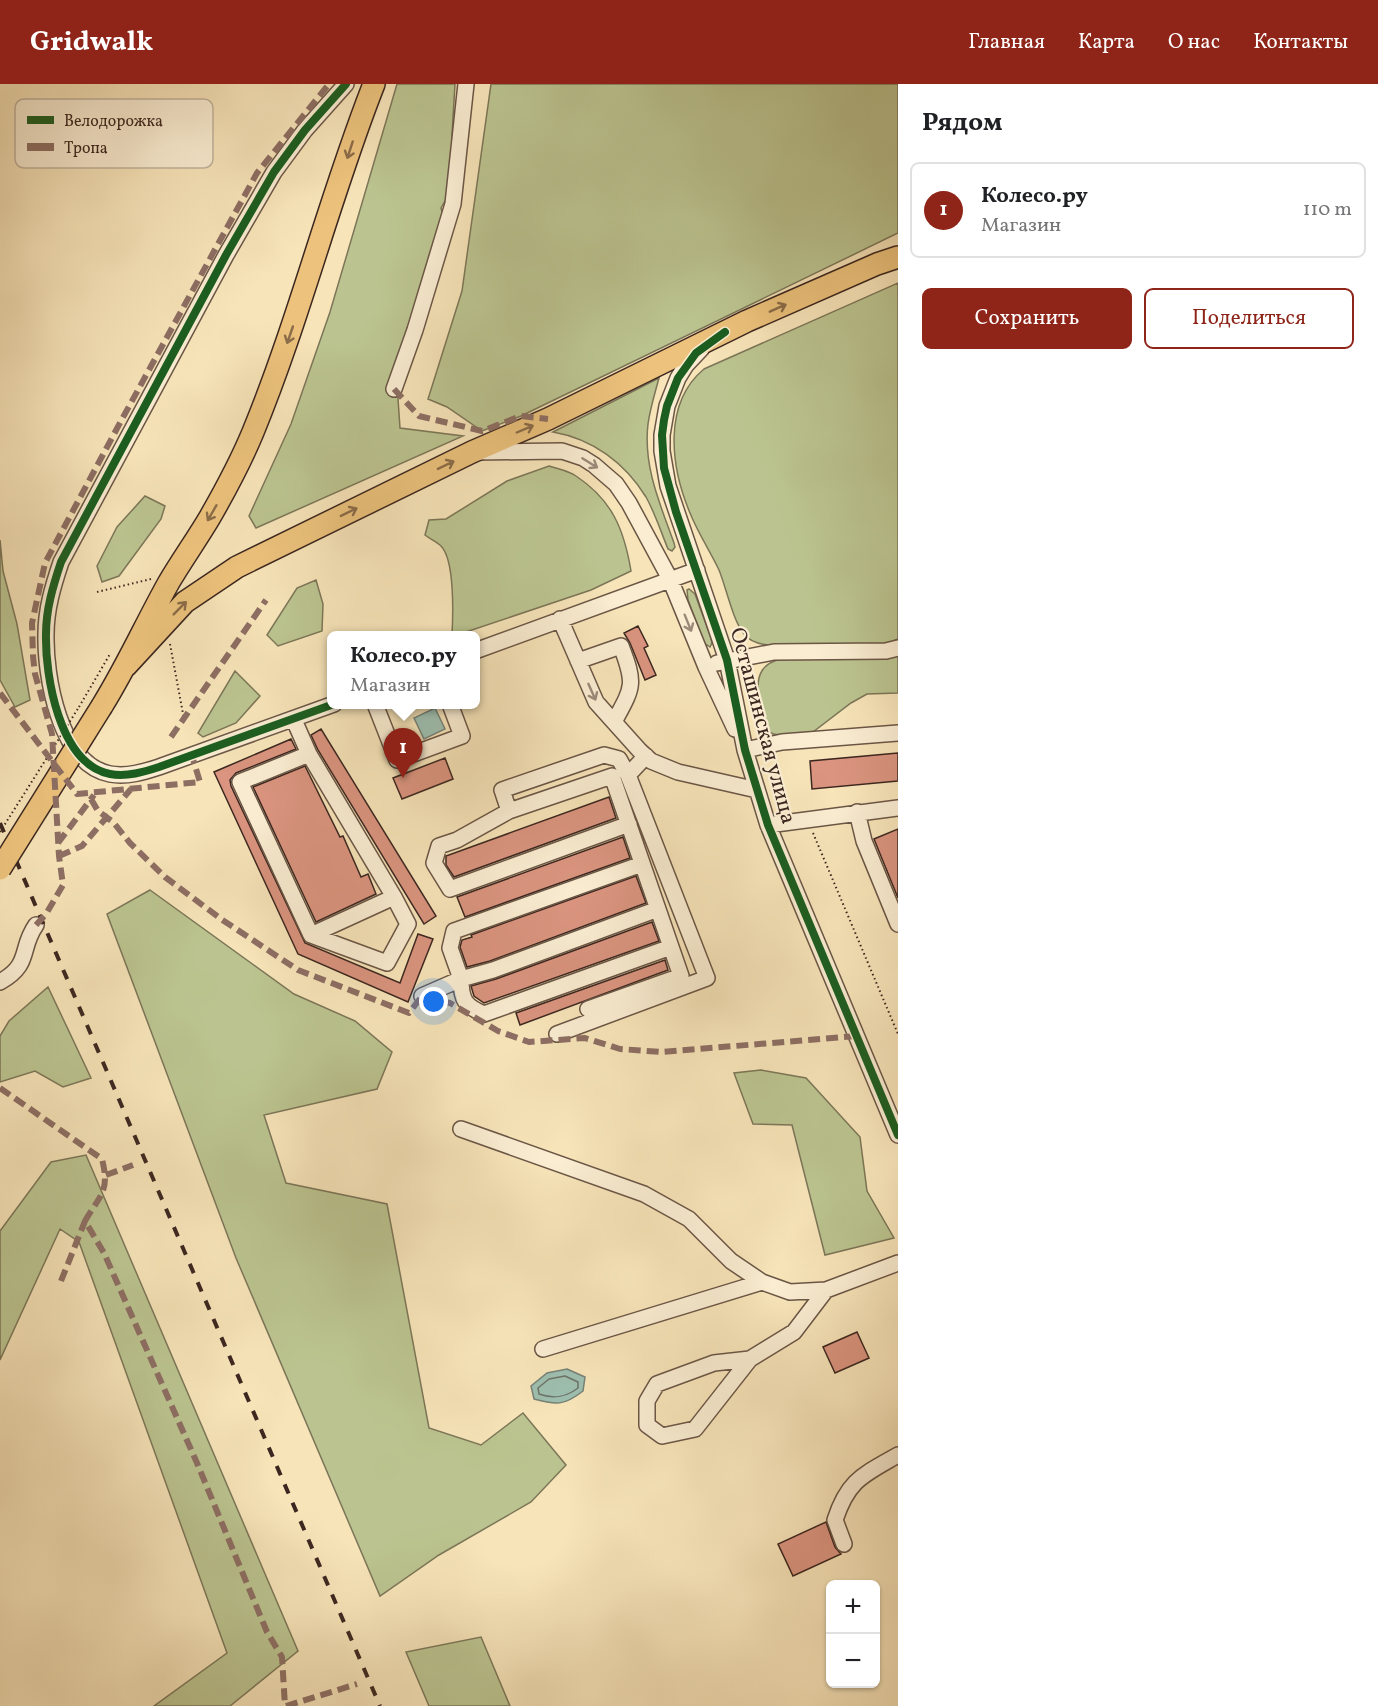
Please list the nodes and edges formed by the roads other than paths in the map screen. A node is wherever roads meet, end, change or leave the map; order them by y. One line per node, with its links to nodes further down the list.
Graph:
1 (346, 84): 20 (street)
2 (374, 84): 15 (highway, one-way to 15)
3 (466, 84): 6 (street)
4 (898, 258): 5 (highway, one-way to 4)
5 (724, 332): 7 (highway, one-way to 5); 8 (street, Осташинская улица)
6 (394, 389)
7 (472, 452): 9 (street, Осташинская улица, one-way to 9); 15 (highway, one-way to 7)
8 (697, 570): 9 (street); 13 (street, Осташинская улица)
9 (670, 579): 10 (street); 16 (street, Осташинская улица, one-way to 16)
10 (560, 619): 12 (street); 14 (street)
11 (898, 648): 13 (street)
12 (480, 649)
13 (727, 660): 16 (street); 23 (street, Осташинская улица)
14 (578, 661): 21 (street, one-way to 21); 21 (street)
15 (126, 666): 34 (highway, bridge)
16 (706, 667): 23 (street, Осташинская улица)
17 (327, 708): 20 (street)
18 (377, 709): 19 (street)
19 (452, 709)
20 (294, 720): 24 (street)
21 (614, 722): 25 (street)
22 (898, 733): 23 (street)
23 (745, 750): 27 (street, Осташинская улица)
24 (309, 754): 35 (street); 39 (street)
25 (646, 756): 26 (street); 27 (street)
26 (628, 775): 29 (street); 45 (street)
27 (757, 790): 32 (street, Осташинская улица)
28 (898, 809): 30 (street)
29 (509, 811): 31 (street); 31 (street)
30 (857, 812): 32 (street); 37 (street)
31 (628, 824): 33 (street)
32 (768, 825): 46 (street, Осташинская улица)
33 (642, 864): 36 (street); 41 (street)
34 (0, 869)
35 (394, 897): 39 (street); 39 (street)
36 (658, 909): 40 (street); 41 (street)
37 (898, 924)
38 (36, 925): 42 (street)
39 (311, 935)
40 (671, 947): 41 (street); 44 (street)
41 (461, 979): 43 (street)
42 (0, 982)
43 (422, 996)
44 (588, 1009)
45 (557, 1034)
46 (892, 1106): 48 (street, Осташинская улица)
47 (460, 1129): 50 (street)
48 (898, 1135)
49 (898, 1263): 51 (street)
50 (762, 1282): 51 (street); 52 (street)
51 (826, 1290): 53 (street)
52 (543, 1349)
53 (750, 1359): 53 (street)
54 (898, 1455): 55 (street)
55 (844, 1544)

